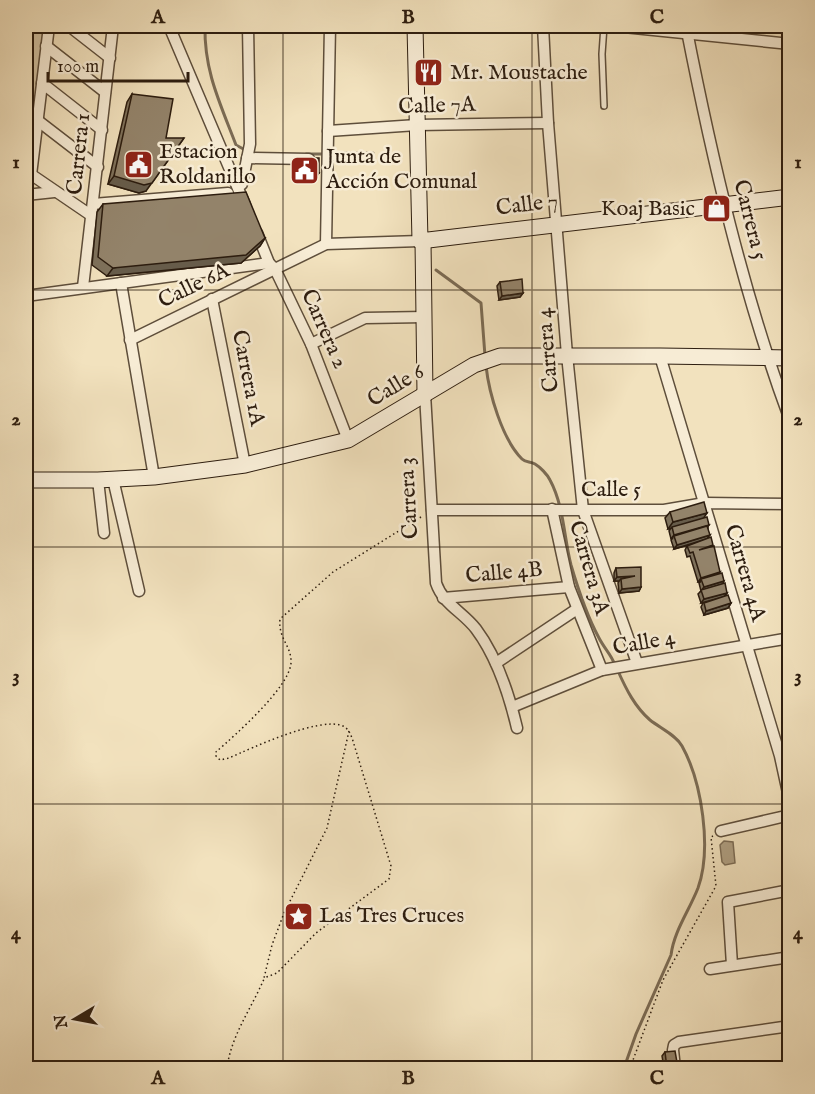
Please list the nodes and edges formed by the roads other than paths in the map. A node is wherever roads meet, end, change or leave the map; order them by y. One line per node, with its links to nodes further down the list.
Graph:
1 (49, 26): 15 (street)
2 (69, 26): 16 (street)
3 (113, 26): 16 (street, Carrera 1)
4 (169, 26): 29 (street, Carrera 2)
5 (175, 26): 29 (street, Carrera 2)
6 (248, 26): 25 (street)
7 (330, 26): 24 (street)
8 (415, 26): 22 (street, Carrera 3)
9 (422, 26): 22 (street, Carrera 3)
10 (543, 26): 21 (street, Carrera 4)
11 (604, 26): 19 (lane)
12 (614, 26): 13 (street)
13 (687, 29): 14 (street); 34 (street, Carrera 5)
14 (789, 44)
15 (46, 46): 17 (street); 18 (street)
16 (110, 58): 18 (street, Carrera 1)
17 (42, 83): 20 (street); 23 (street)
18 (105, 92): 23 (street, Carrera 1)
19 (604, 106)
20 (37, 120): 27 (street); 28 (street)
21 (548, 123): 22 (street, Calle 7A); 36 (street, Carrera 4)
22 (421, 125): 24 (street, Calle 7A); 37 (street, Carrera 3)
23 (102, 130): 27 (street, Carrera 1)
24 (328, 131): 26 (street)
25 (248, 152): 26 (street); 29 (street)
26 (327, 158): 38 (street)
27 (98, 167): 33 (street, Carrera 1)
28 (28, 173): 30 (street)
29 (242, 189): 33 (street); 39 (street, Carrera 2)
30 (54, 192): 31 (street); 35 (street)
31 (26, 195)
32 (789, 197): 34 (street, Calle 7)
33 (93, 204): 35 (street, Carrera 1)
34 (725, 204): 36 (street, Calle 7); 49 (street, Carrera 5)
35 (92, 216): 41 (street, Carrera 1)
36 (557, 224): 37 (street, Calle 7); 47 (street, Carrera 4)
37 (423, 241): 38 (street, Calle 7); 44 (street, Carrera 3)
38 (327, 244): 39 (street, Calle 7)
39 (272, 266): 40 (street, Calle 7); 43 (street, Calle 6A); 46 (street, Carrera 2)
40 (121, 283): 41 (street, Calle 7); 45 (street)
41 (83, 287): 42 (street, Calle 7)
42 (26, 296)
43 (212, 299): 45 (street, Calle 6A); 54 (street, Carrera 1A)
44 (424, 317): 46 (street); 51 (street, Carrera 3)
45 (130, 340): 55 (street)
46 (311, 344): 53 (street, Carrera 2)
47 (567, 355): 48 (street, Calle 6); 51 (street, Calle 6); 62 (street, Carrera 4)
48 (660, 356): 49 (street, Calle 6); 58 (street, Carrera 4A)
49 (767, 358): 50 (street, Calle 6); 52 (street, Carrera 5)
50 (789, 358)
51 (426, 394): 53 (street, Calle 6); 60 (street, Carrera 3)
52 (789, 420)
53 (348, 440): 54 (street, Calle 6)
54 (245, 465): 55 (street, Calle 6)
55 (154, 477): 57 (street, Calle 6)
56 (26, 480): 57 (street, Calle 6)
57 (105, 480): 63 (street); 65 (street)
58 (705, 503): 59 (street, Calle 5); 62 (street, Calle 5); 69 (street, Carrera 4A)
59 (789, 504)
60 (432, 510): 61 (street, Calle 5); 66 (street, Carrera 3)
61 (558, 510): 62 (street, Calle 5); 64 (street, Carrera 3A)
62 (583, 510): 71 (street, Carrera 4)
63 (104, 533)
64 (569, 587): 66 (street, Calle 4B); 67 (street, Carrera 3A)
65 (139, 591)
66 (443, 598): 70 (street)
67 (578, 609): 70 (street); 72 (street, Carrera 3A)
68 (789, 639): 69 (street, Calle 4)
69 (745, 645): 71 (street, Calle 4); 75 (street, Carrera 4A)
70 (496, 663): 73 (street)
71 (637, 663): 72 (street, Calle 4)
72 (606, 670): 73 (street, Calle 4)
73 (512, 706): 74 (street)
74 (517, 728)
75 (785, 756): 76 (street, Carrera 4A)
76 (789, 802)
77 (789, 815): 78 (street)
78 (721, 831)
79 (789, 890): 81 (street)
80 (789, 957): 81 (street)
81 (732, 965): 82 (street)
82 (710, 969)
83 (789, 1026): 84 (street)
84 (675, 1068)

